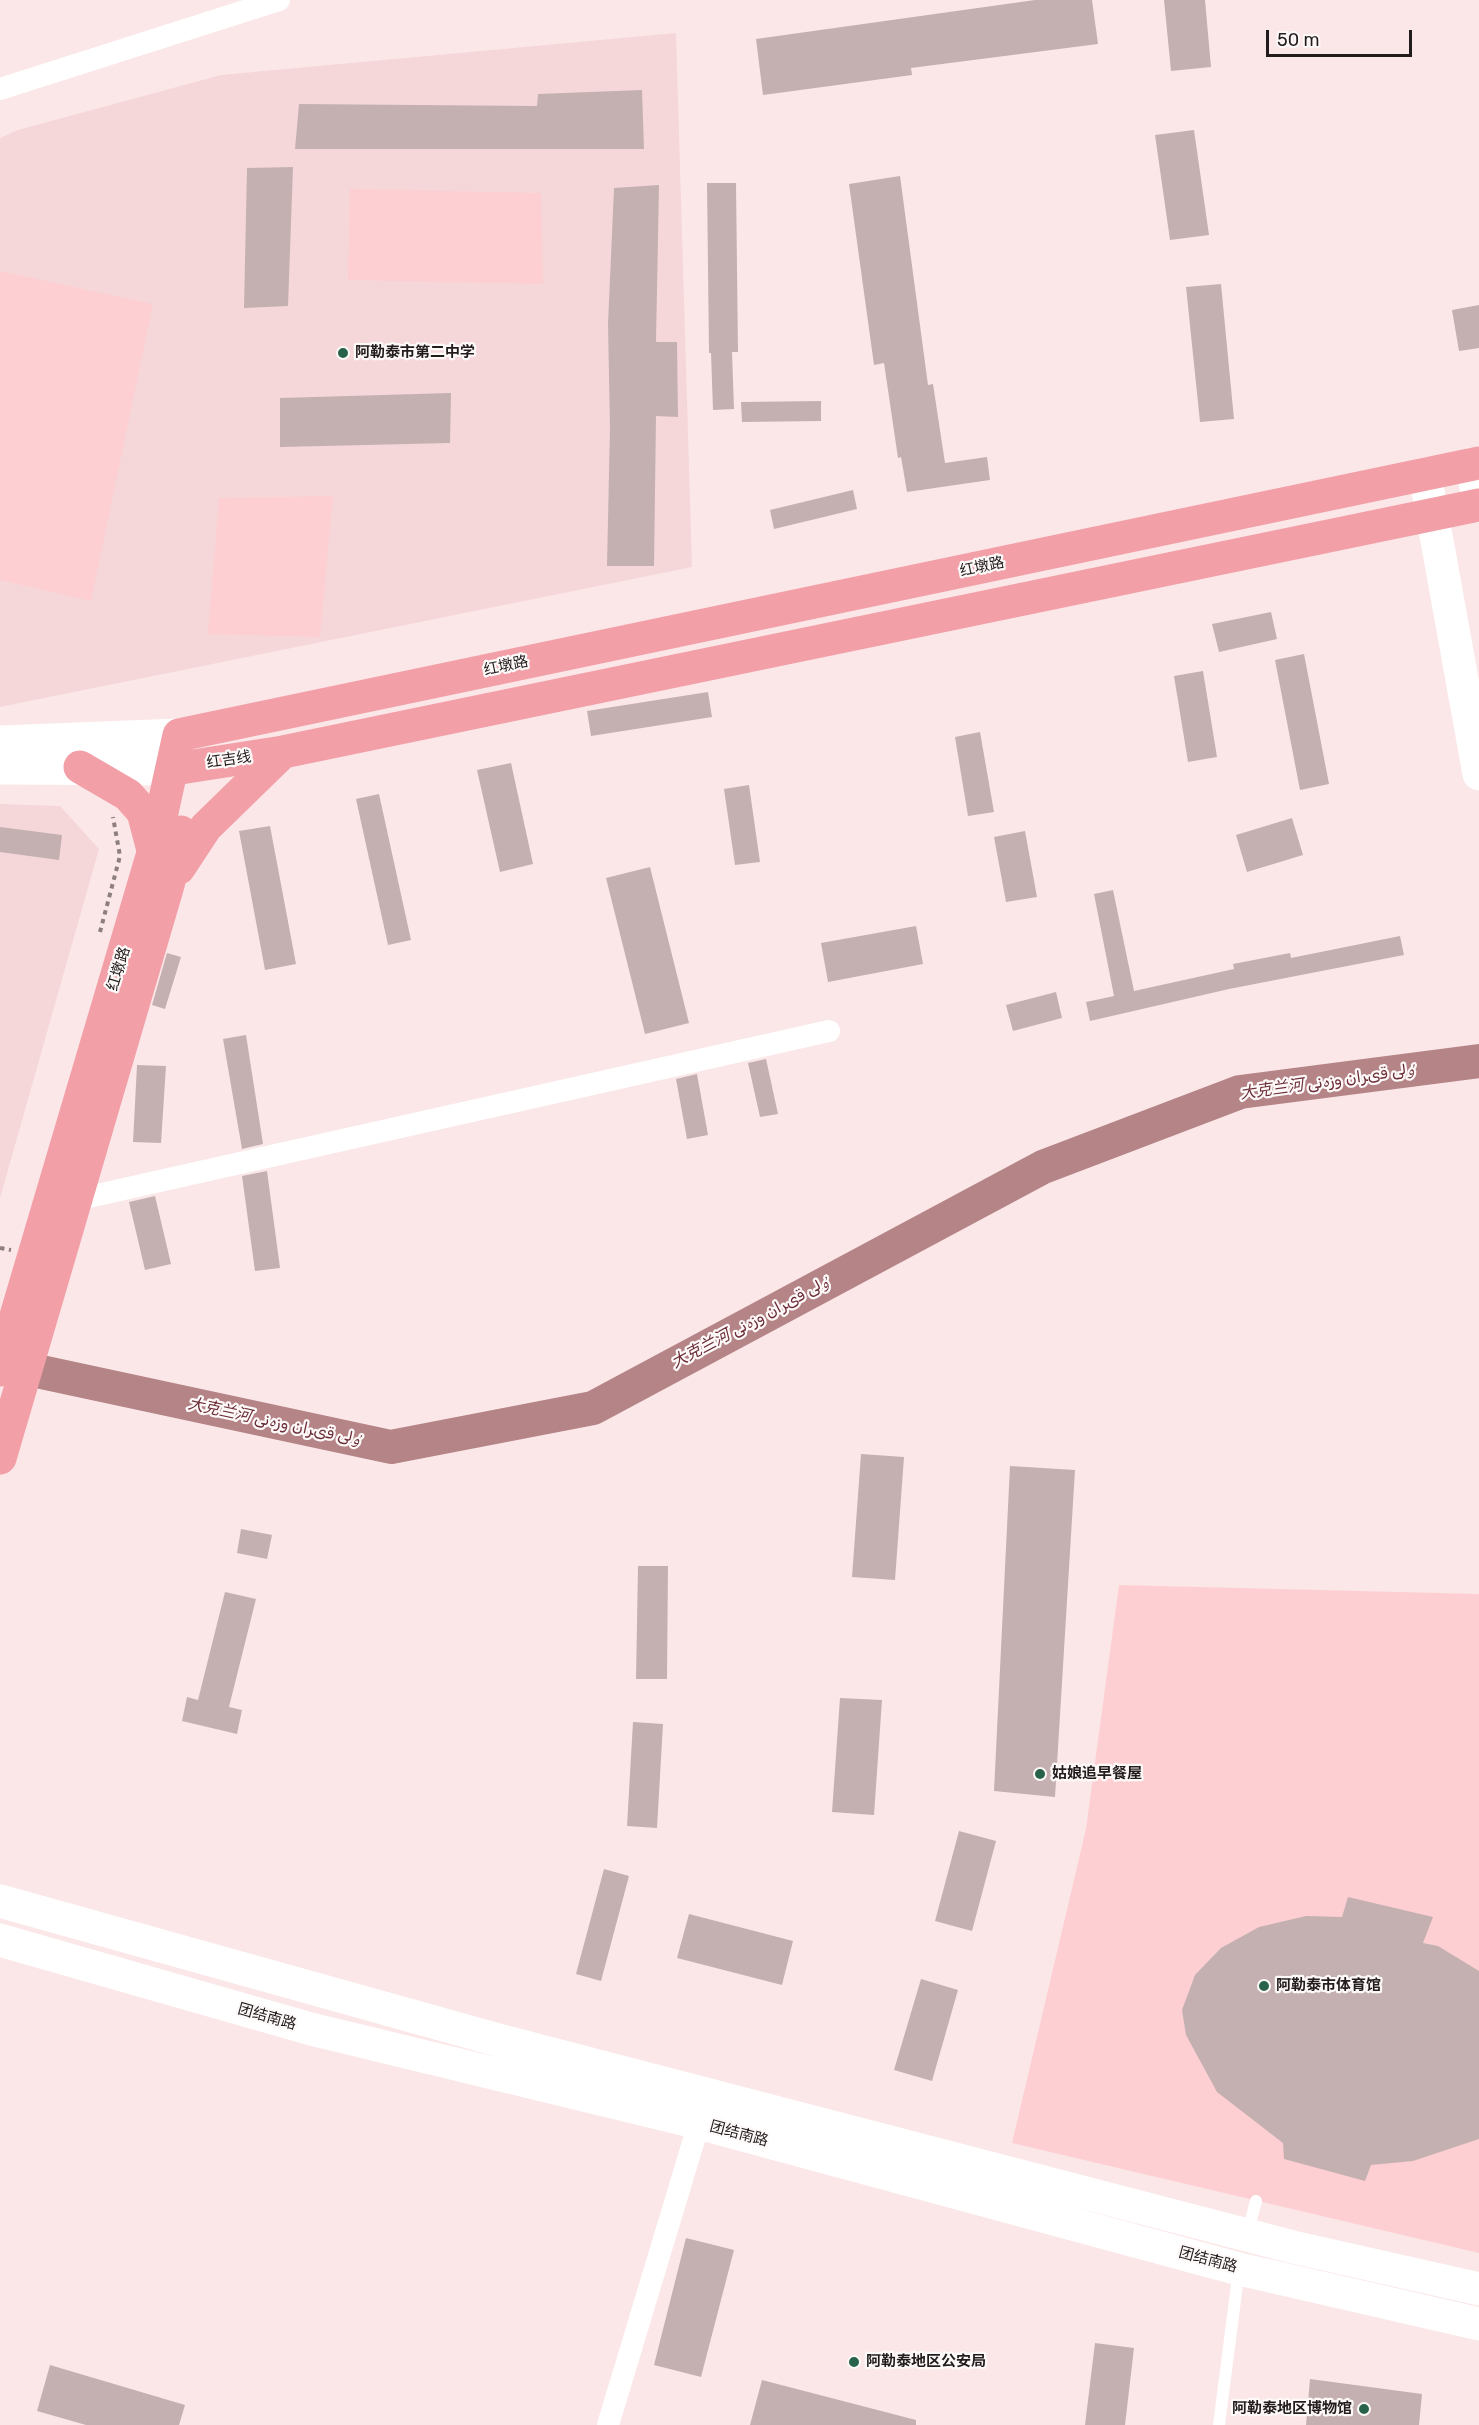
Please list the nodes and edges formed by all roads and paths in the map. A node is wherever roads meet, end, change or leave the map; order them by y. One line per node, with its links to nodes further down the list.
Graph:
1 (279, 0): 2 (street)
2 (0, 89)
3 (1476, 464): 4 (highway, 红墩路); 5 (main road)
4 (1425, 474): 6 (main road); 7 (highway, 红墩路)
5 (1479, 505): 6 (highway)
6 (1431, 515): 9 (highway); 13 (main road)
7 (193, 732): 8 (main road); 11 (highway)
8 (0, 742)
9 (283, 752): 11 (highway, 红吉线); 16 (highway)
10 (80, 766): 11 (main road); 12 (main road); 15 (highway)
11 (185, 767): 15 (highway, 红墩路); 16 (highway)
12 (0, 768)
13 (1479, 774)
14 (111, 807): 17 (path)
15 (153, 853): 22 (highway, 红墩路)
16 (168, 885): 19 (highway, 红墩路)
17 (100, 935)
18 (829, 1031): 19 (street)
19 (75, 1200): 22 (highway, 红墩路)
20 (0, 1248): 21 (path)
21 (13, 1250)
22 (32, 1301): 23 (highway, 红墩路); 24 (highway, 红墩路)
23 (0, 1370)
24 (0, 1458)
25 (0, 1901): 29 (main road)
26 (0, 1940): 27 (main road, 团结南路)
27 (699, 2123): 29 (main road, 团结南路); 32 (street)
28 (1256, 2201): 29 (lane)
29 (1243, 2252): 30 (main road); 31 (main road, 团结南路); 33 (lane)
30 (1479, 2289)
31 (1479, 2324)
32 (608, 2425)
33 (1219, 2425)

